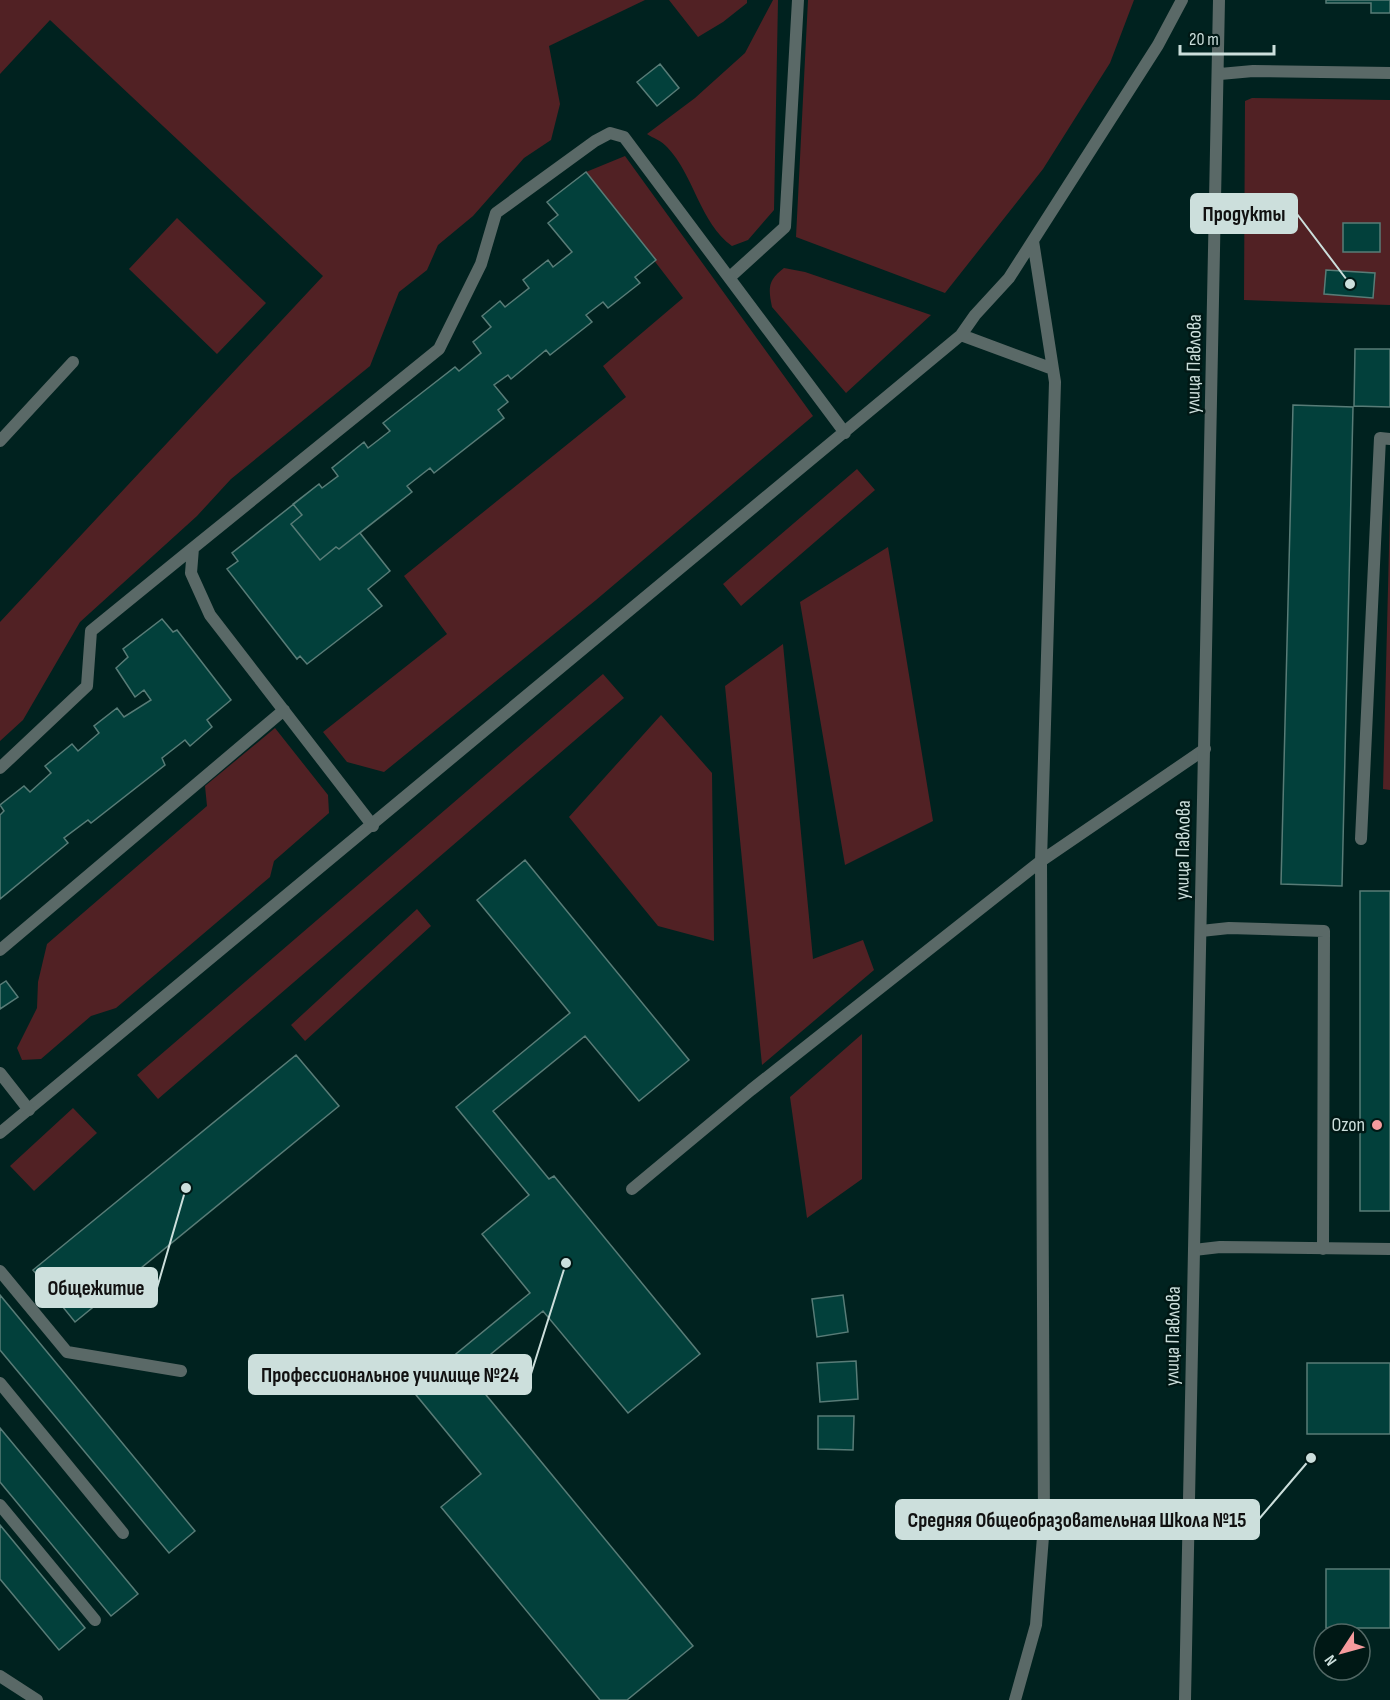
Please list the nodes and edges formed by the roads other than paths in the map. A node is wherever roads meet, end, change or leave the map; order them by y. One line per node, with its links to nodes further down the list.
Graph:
1 (798, 0): 7 (street)
2 (1182, 0): 6 (street)
3 (1219, 0): 5 (street, улица Павлова)
4 (1390, 73): 5 (street)
5 (1220, 74): 16 (street, улица Павлова)
6 (1033, 241): 8 (street); 10 (street)
7 (730, 277): 11 (street); 14 (street)
8 (961, 335): 10 (street); 11 (street)
9 (73, 362): 13 (street)
10 (1053, 369): 20 (street)
11 (845, 433): 18 (street)
12 (1390, 439): 19 (street)
13 (0, 441)
14 (193, 548): 15 (street); 17 (street)
15 (284, 710): 18 (street); 22 (street)
16 (1205, 749): 20 (street); 21 (street, улица Павлова)
17 (0, 768)
18 (373, 826): 24 (street)
19 (1361, 839)
20 (1041, 861): 26 (street); 38 (street)
21 (1201, 931): 28 (street); 29 (street, улица Павлова)
22 (0, 950)
23 (0, 1073): 24 (street)
24 (29, 1110): 25 (street)
25 (0, 1133)
26 (632, 1189)
27 (1390, 1248): 28 (street)
28 (1323, 1249): 29 (street)
29 (1194, 1250): 39 (street, улица Павлова)
30 (0, 1271): 31 (street)
31 (181, 1371)
32 (0, 1383): 34 (street)
33 (0, 1505): 35 (street)
34 (123, 1533)
35 (95, 1620)
36 (0, 1676): 37 (street)
37 (37, 1700)
38 (1014, 1700)
39 (1185, 1700)

